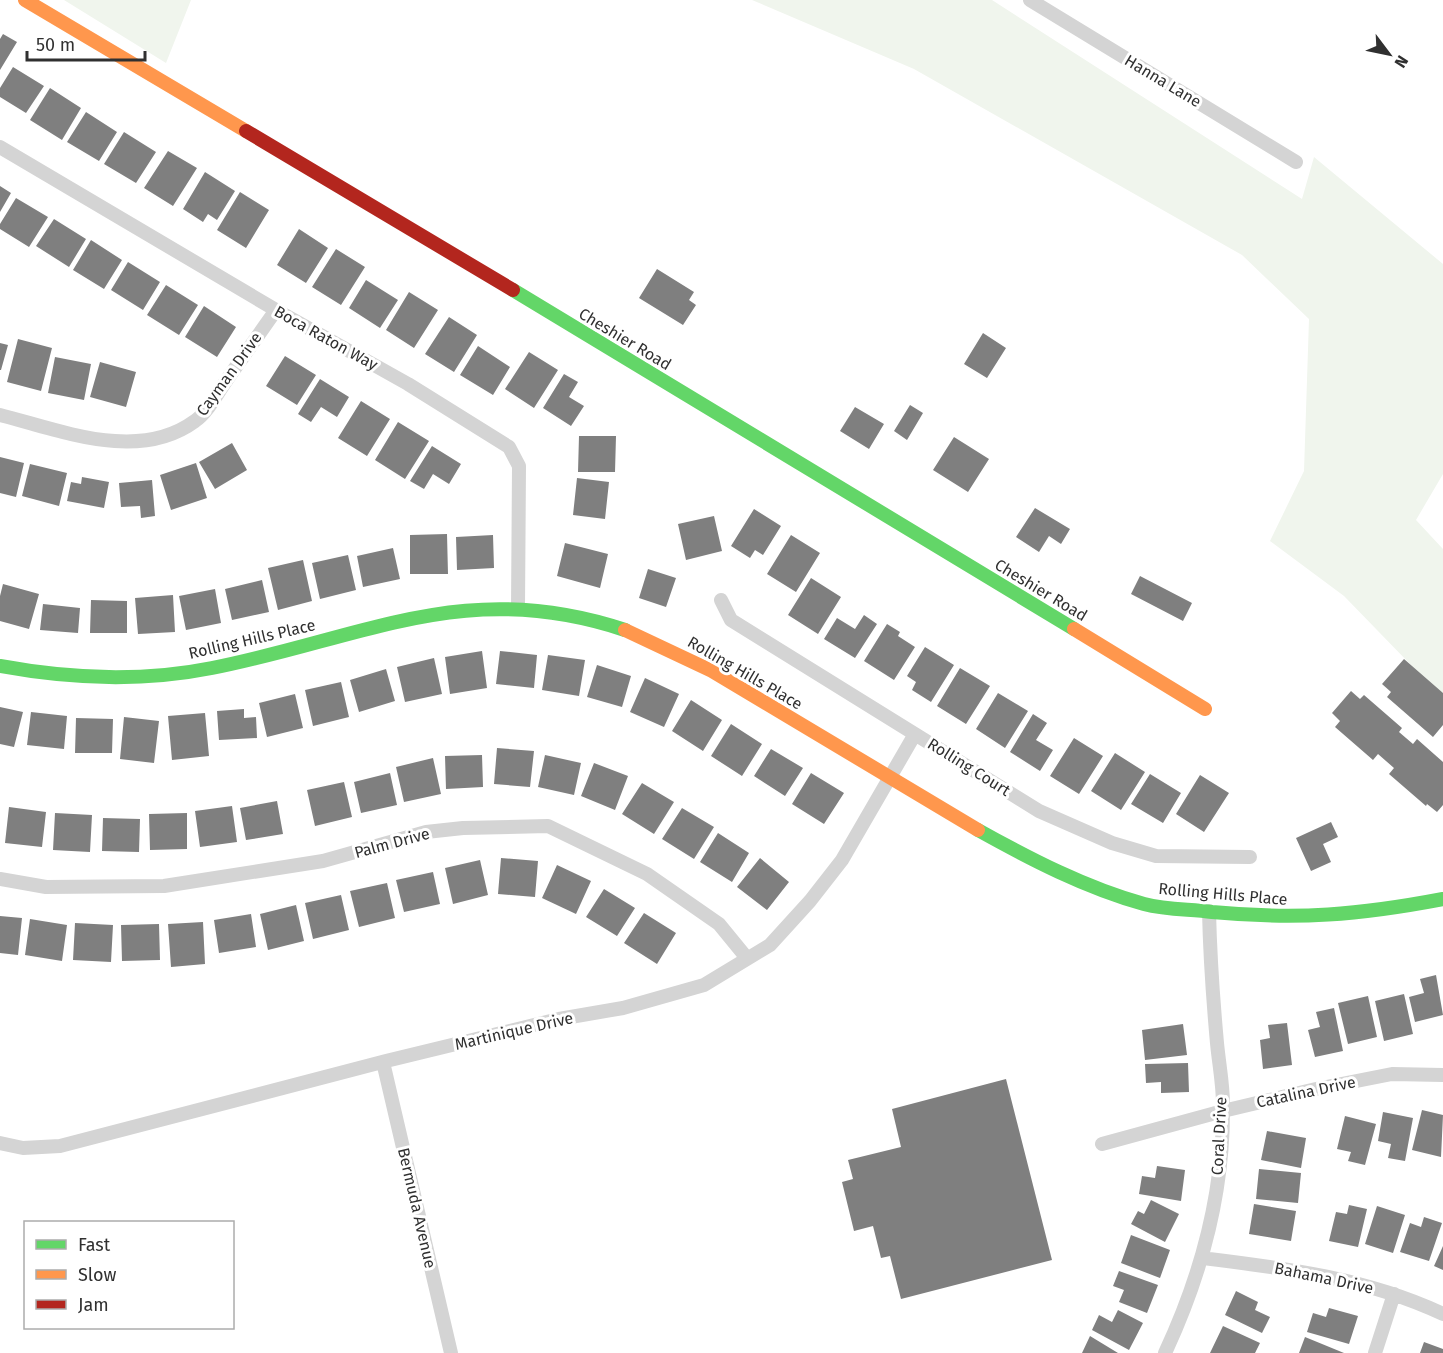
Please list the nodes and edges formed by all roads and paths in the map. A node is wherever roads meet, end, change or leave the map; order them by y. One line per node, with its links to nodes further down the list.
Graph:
1 (25, 0): 10 (street, Cheshier Road)
2 (1030, 0): 4 (street, Hanna Lane)
3 (0, 147): 5 (street, Boca Raton Way)
4 (1296, 162)
5 (276, 310): 6 (street, Cayman Drive); 8 (street, Boca Raton Way)
6 (0, 415)
7 (721, 600): 11 (street, Rolling Court)
8 (518, 608): 9 (street, Rolling Hills Place); 12 (street, Rolling Hills Place)
9 (0, 666)
10 (1205, 709)
11 (915, 734): 12 (street, Martinique Drive); 13 (street, Rolling Court)
12 (890, 778): 16 (street, Rolling Hills Place); 17 (street, Martinique Drive)
13 (1250, 857)
14 (0, 879): 17 (street, Palm Drive)
15 (1443, 899): 16 (street, Rolling Hills Place)
16 (1209, 911): 20 (street, Coral Drive)
17 (746, 957): 18 (street, Martinique Drive)
18 (383, 1062): 21 (street, Martinique Drive); 26 (street, Bermuda Avenue)
19 (1443, 1075): 20 (street, Catalina Drive)
20 (1223, 1111): 22 (street, Catalina Drive); 23 (street, Coral Drive)
21 (0, 1143)
22 (1102, 1144)
23 (1202, 1258): 24 (street, Bahama Drive); 27 (street, Coral Drive)
24 (1394, 1294): 25 (street, Bahama Drive); 28 (street)
25 (1443, 1314)
26 (451, 1353)
27 (1165, 1353)
28 (1375, 1353)

